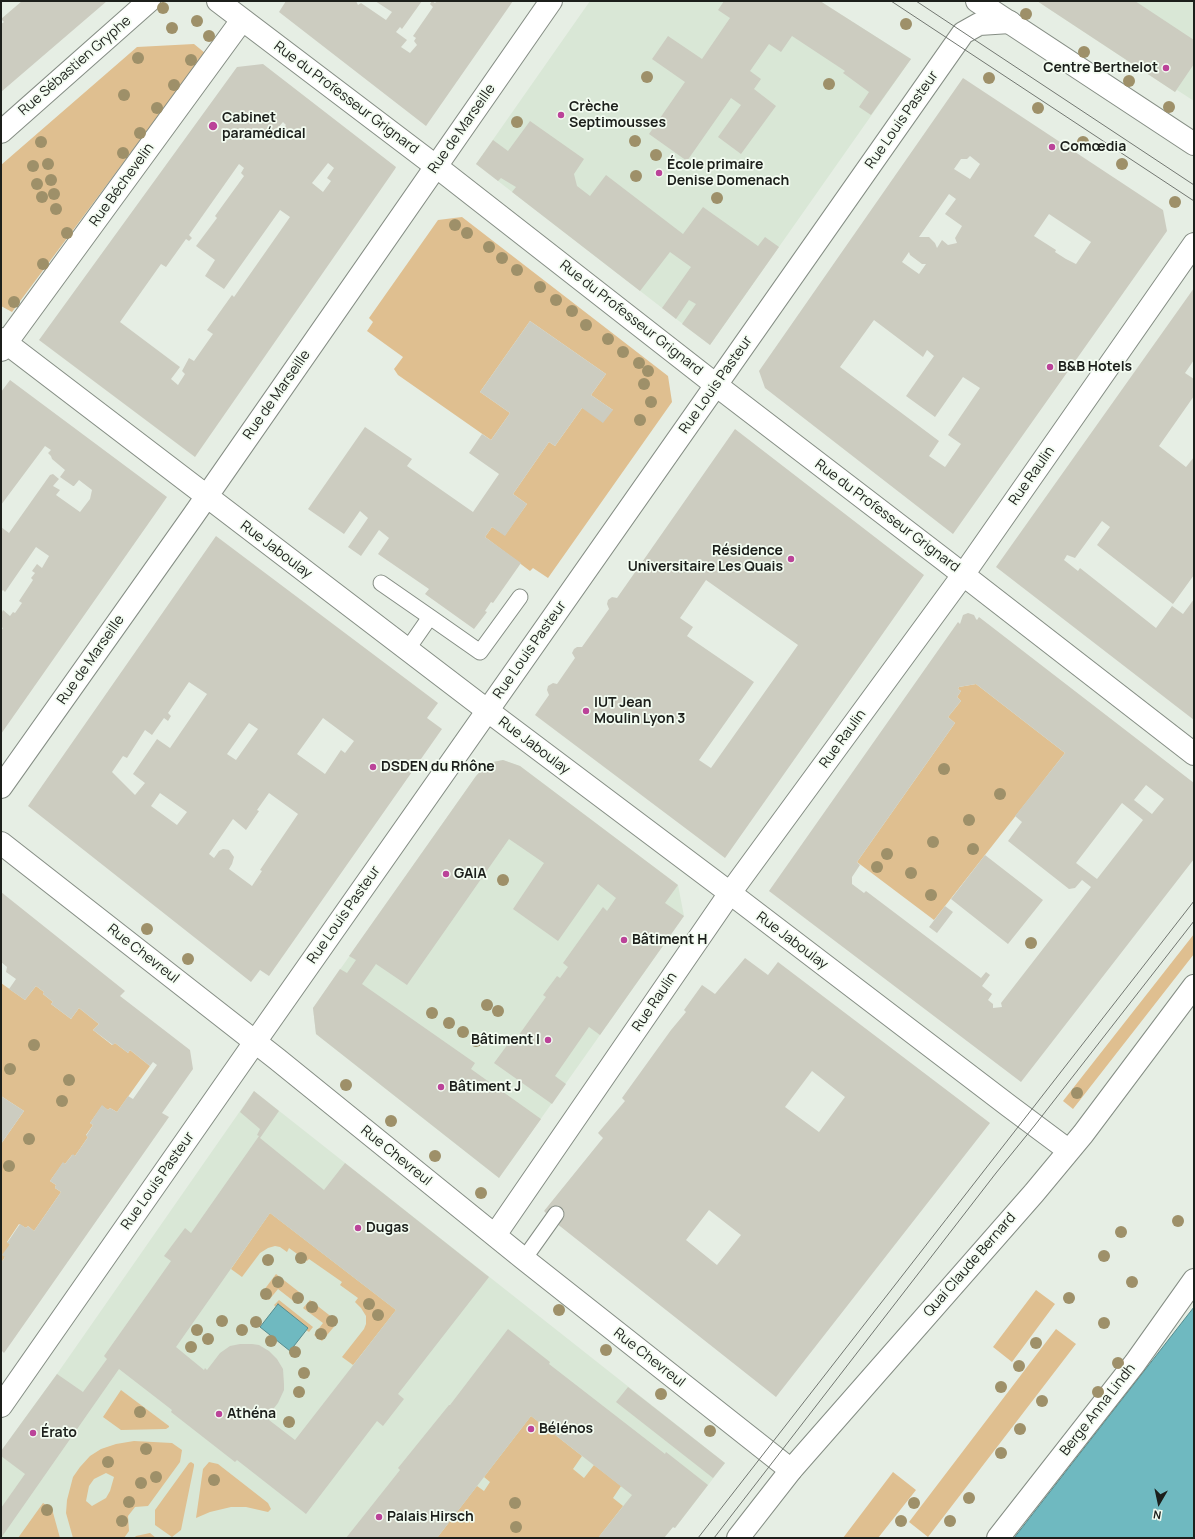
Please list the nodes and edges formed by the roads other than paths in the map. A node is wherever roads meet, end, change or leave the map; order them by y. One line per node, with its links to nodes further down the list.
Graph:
1 (149, 1): 7 (street, Rue Sébastien Gryphe)
2 (218, 1): 5 (street, Rue du Professeur Grignard)
3 (551, 1): 9 (street, Rue de Marseille)
4 (978, 1): 6 (street)
5 (242, 20): 9 (street, Rue du Professeur Grignard); 11 (street, Rue Béchevelin)
6 (1010, 22): 8 (street); 12 (street, Rue Louis Pasteur)
7 (1, 132)
8 (1194, 144)
9 (436, 166): 12 (street, Rue du Professeur Grignard); 13 (street, Rue de Marseille)
10 (1194, 244): 14 (street, Rue Raulin)
11 (3, 344): 13 (street, Rue Jaboulay)
12 (716, 385): 14 (street, Rue du Professeur Grignard); 19 (street, Rue Louis Pasteur)
13 (206, 496): 18 (street, Rue Jaboulay); 21 (street, Rue de Marseille)
14 (963, 575): 20 (street, Rue du Professeur Grignard); 23 (street, Rue Raulin)
15 (380, 583): 17 (lane)
16 (520, 597): 17 (lane)
17 (430, 617): 18 (lane)
18 (407, 650): 19 (street, Rue Jaboulay)
19 (488, 711): 23 (street, Rue Jaboulay); 25 (street, Rue Louis Pasteur)
20 (1194, 754)
21 (1, 787)
22 (1, 842): 25 (street, Rue Chevreul)
23 (730, 893): 26 (street, Rue Jaboulay); 28 (street, Rue Raulin)
24 (1194, 986): 26 (street, Quai Claude Bernard)
25 (255, 1042): 28 (street, Rue Chevreul); 31 (street, Rue Louis Pasteur)
26 (1068, 1150): 32 (street, Quai Claude Bernard)
27 (556, 1214): 29 (lane)
28 (495, 1235): 29 (street, Rue Chevreul)
29 (524, 1259): 32 (street, Rue Chevreul)
30 (1194, 1280): 34 (street, Berge Anna Lindh)
31 (1, 1406)
32 (791, 1470): 33 (street, Quai Claude Bernard)
33 (738, 1538)
34 (998, 1538)

